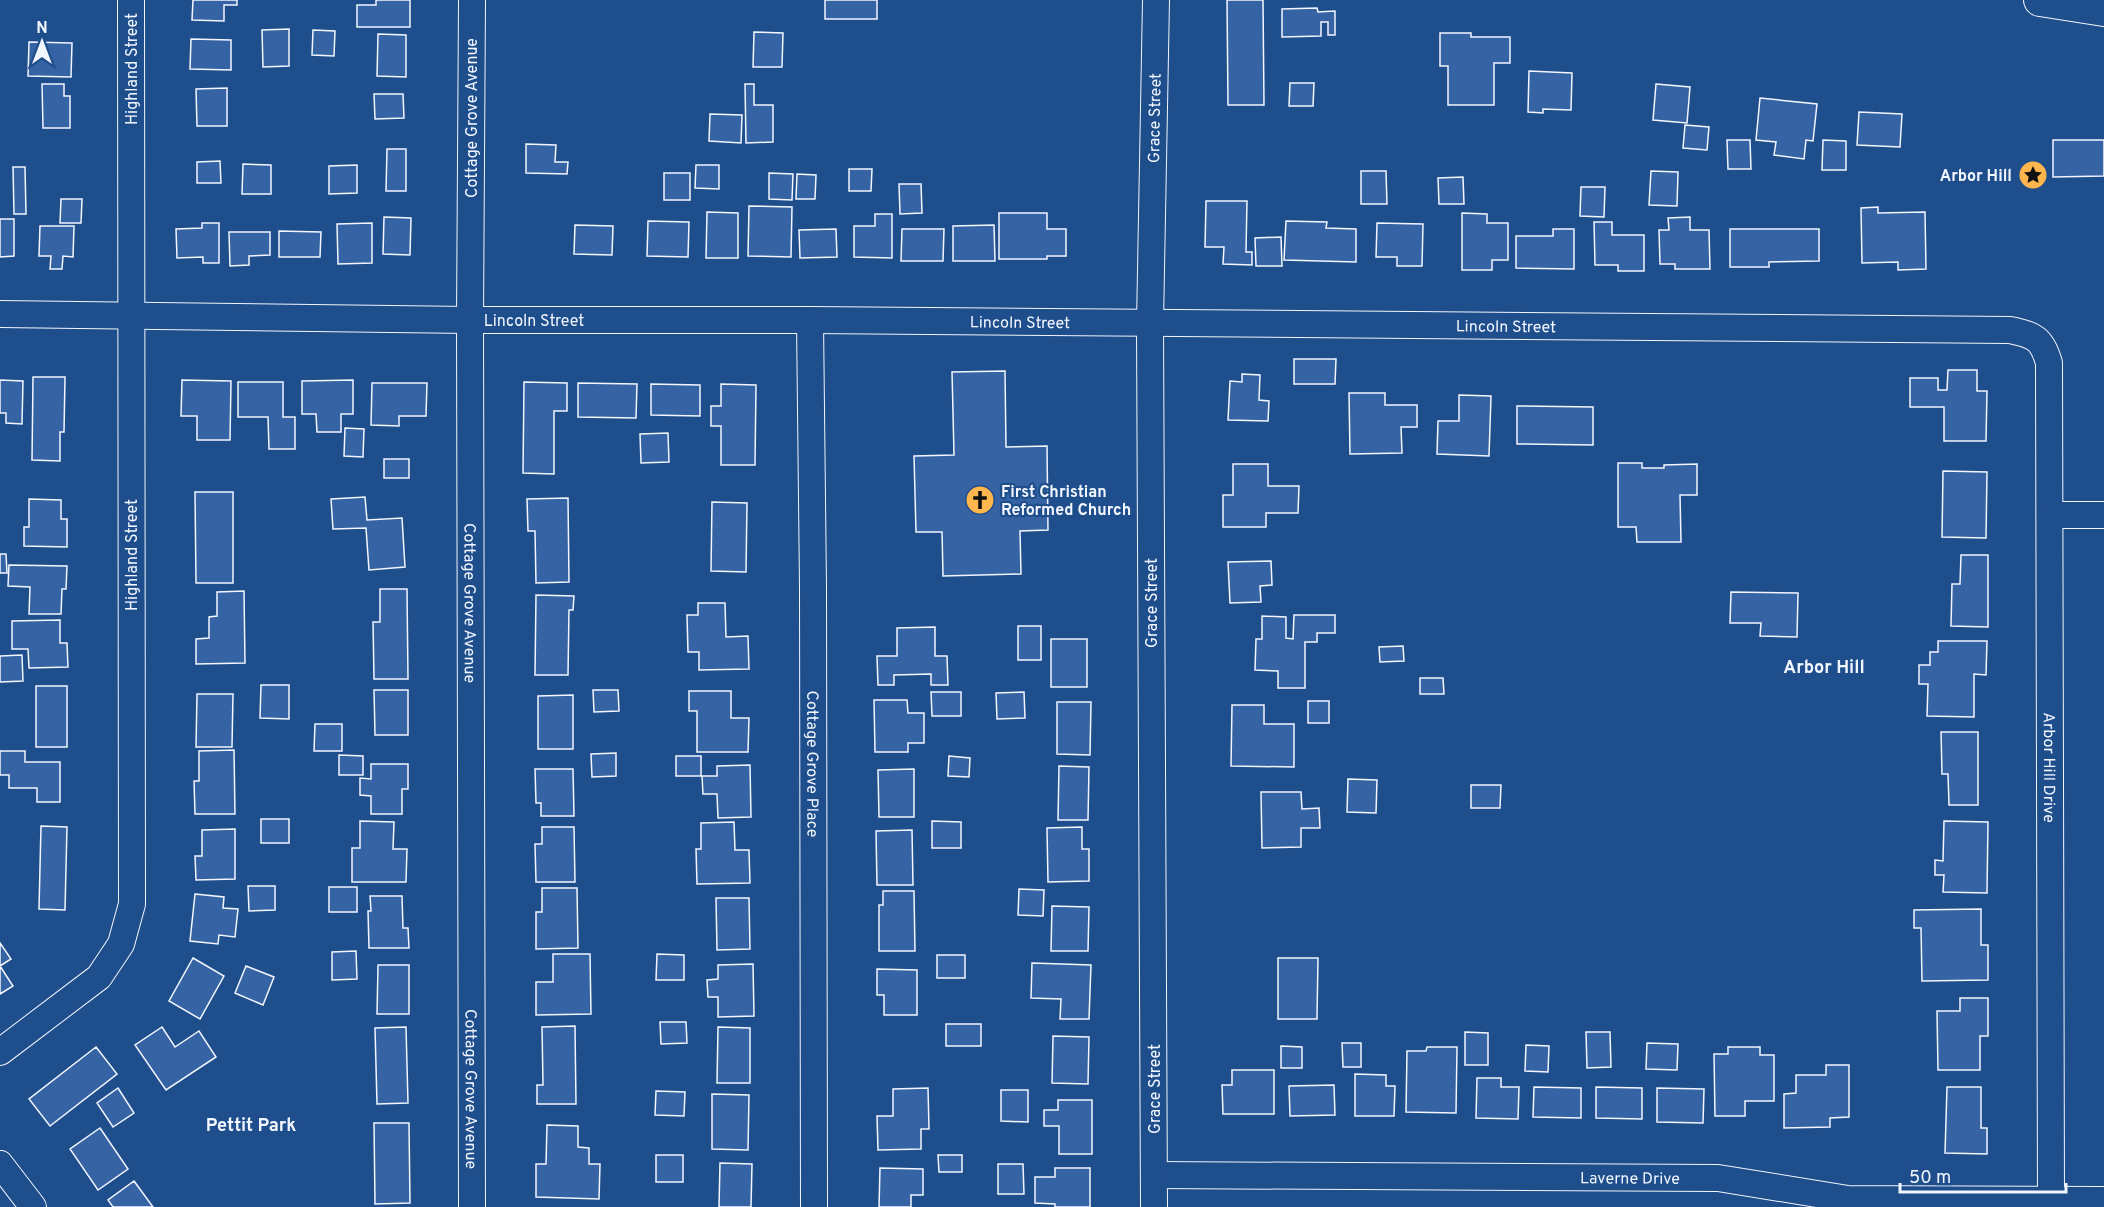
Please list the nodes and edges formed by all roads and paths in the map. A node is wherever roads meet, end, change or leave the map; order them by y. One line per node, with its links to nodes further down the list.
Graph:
1 (131, 0): 7 (street, Highland Street)
2 (472, 0): 8 (street, Cottage Grove Avenue)
3 (1156, 0): 10 (street, Grace Street)
4 (2040, 0): 5 (main road)
5 (2104, 10)
6 (0, 314): 7 (street, Lincoln Street)
7 (131, 316): 8 (street, Lincoln Street); 14 (street, Highland Street)
8 (470, 320): 9 (street, Lincoln Street); 20 (street, Cottage Grove Avenue)
9 (810, 320): 10 (street, Lincoln Street); 21 (street, Cottage Grove Place)
10 (1150, 324): 11 (street, Lincoln Street); 16 (street, Grace Street)
11 (2039, 340): 12 (street, Arbor Hill Drive)
12 (2050, 515): 13 (street); 17 (street, Arbor Hill Drive)
13 (2104, 515)
14 (0, 1052)
15 (0, 1164): 19 (street)
16 (1154, 1175): 17 (street, Laverne Drive); 22 (street, Grace Street)
17 (2051, 1200): 18 (street, Laverne Drive)
18 (2104, 1200)
19 (33, 1207)
20 (472, 1207)
21 (814, 1207)
22 (1154, 1207)

